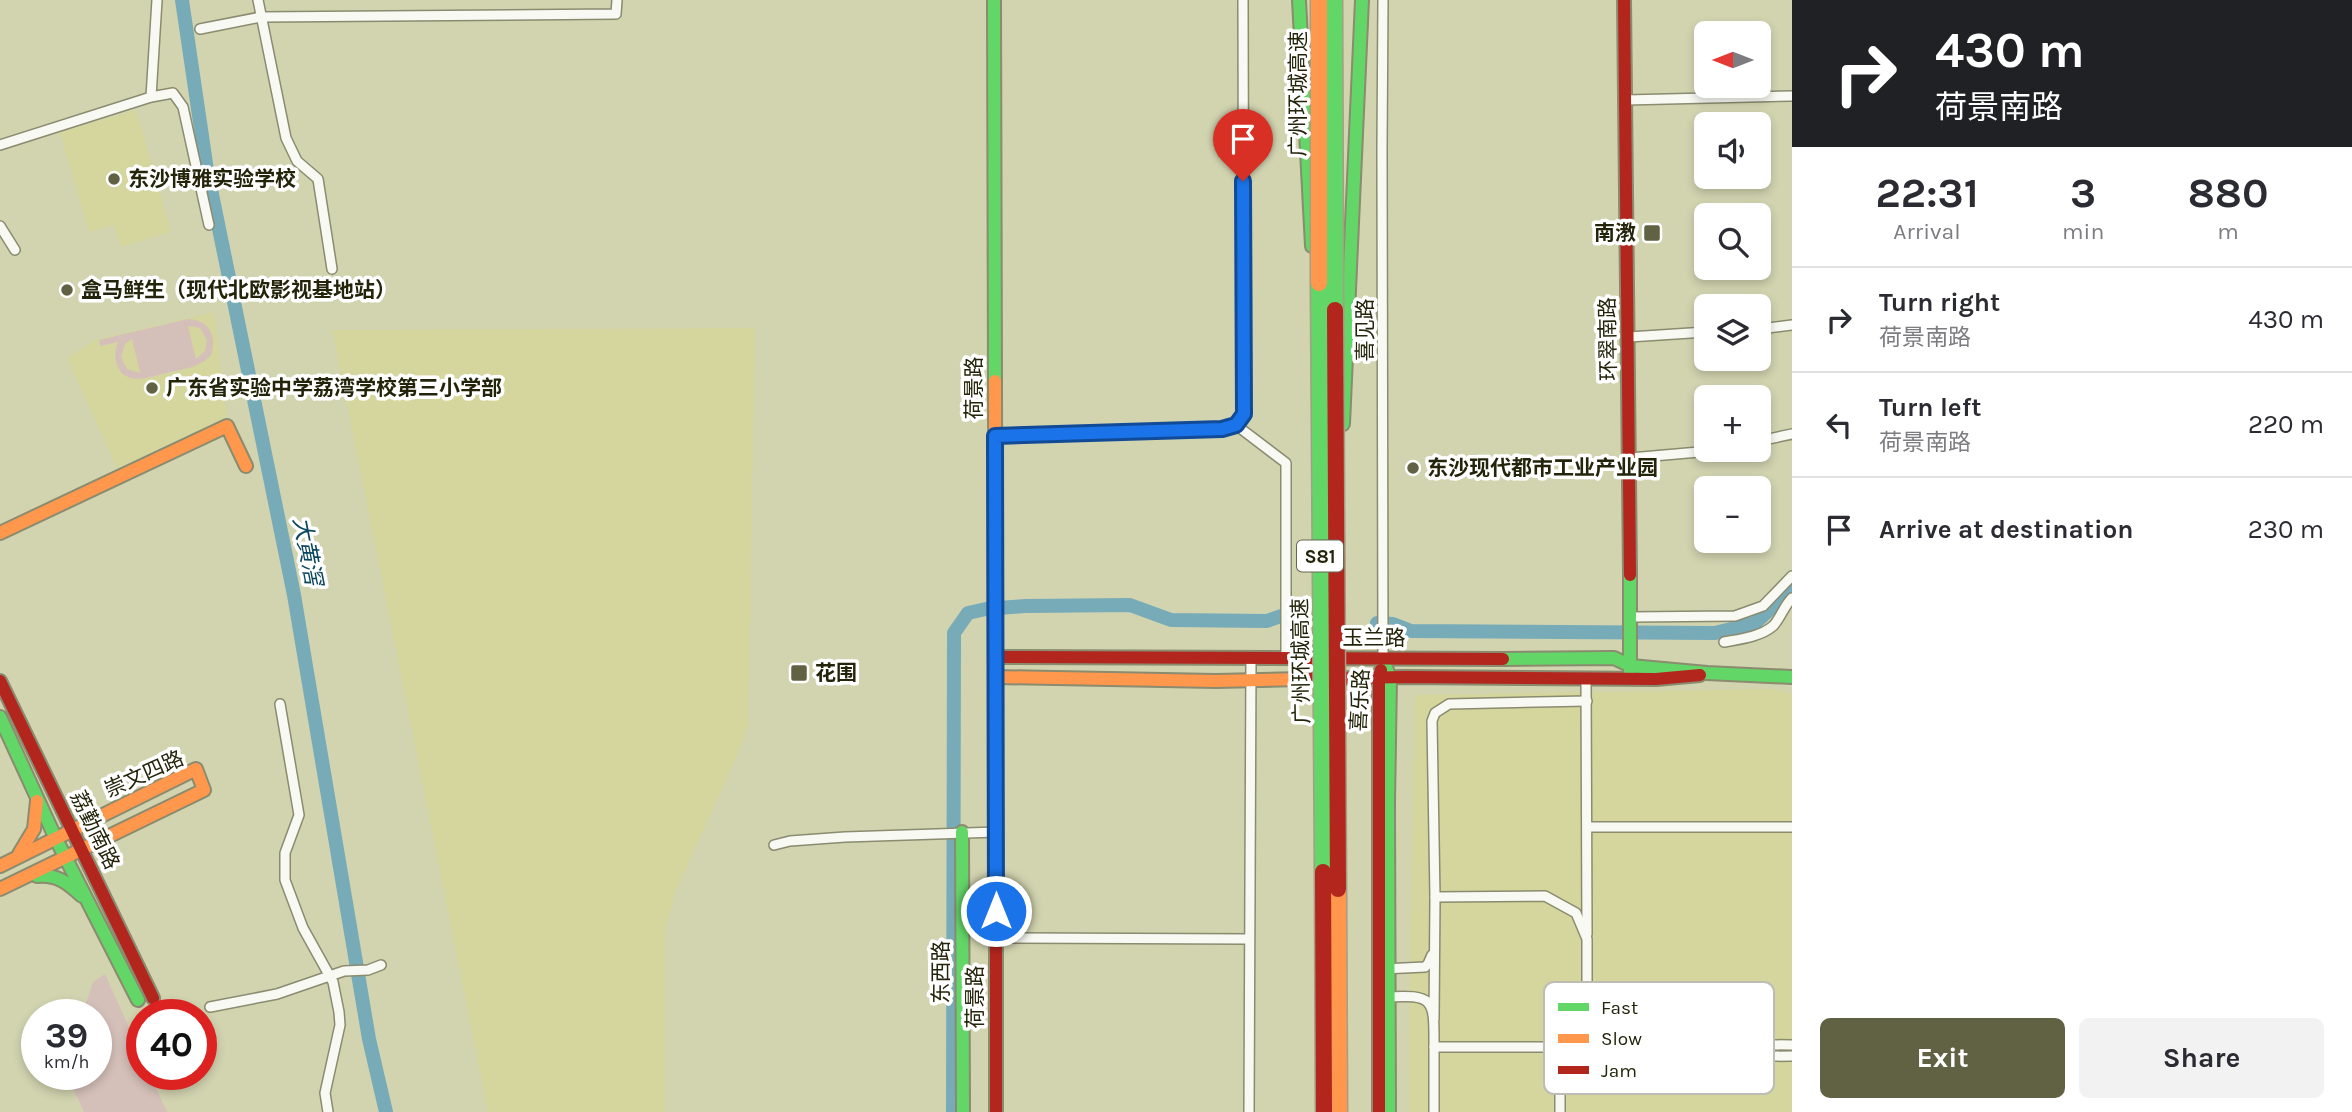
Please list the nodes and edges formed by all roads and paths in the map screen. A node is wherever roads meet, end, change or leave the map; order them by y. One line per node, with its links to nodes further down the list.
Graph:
1 (157, 0): 16 (street)
2 (258, 0): 13 (street)
3 (617, 0): 13 (street)
4 (995, 0): 30 (main road, 荷景路)
5 (1243, 0): 28 (street)
6 (1299, 0): 35 (main road, bridge)
7 (1319, 0): 35 (main road, 广州环城高速 / S81, bridge)
8 (1334, 0): 37 (main road, 广州环城高速 / S81, bridge)
9 (1353, 0): 19 (main road)
10 (1362, 0): 19 (main road)
11 (1383, 0): 48 (street, 喜见路)
12 (1624, 0): 17 (main road, 环翠南路)
13 (261, 17): 14 (street); 23 (street)
14 (200, 29)
15 (1792, 96): 17 (street)
16 (151, 97): 18 (street); 20 (street)
17 (1626, 100): 27 (main road, 环翠南路)
18 (0, 145)
19 (1353, 201): 37 (main road, bridge)
20 (209, 225)
21 (0, 226): 22 (street)
22 (15, 250)
23 (332, 269)
24 (1792, 325): 25 (street)
25 (1771, 328)
26 (1694, 333): 27 (street)
27 (1629, 337): 33 (main road, 环翠南路)
28 (1236, 425): 30 (street); 47 (street)
29 (1792, 434): 31 (street)
30 (995, 436): 44 (main road, 荷景路)
31 (1771, 438)
32 (1694, 452): 33 (street)
33 (1630, 458): 42 (main road, 环翠南路)
34 (246, 466): 36 (main road)
35 (1319, 483): 96 (main road, 广州环城高速 / S81, bridge)
36 (0, 533)
37 (1335, 556): 97 (main road, 广州环城高速 / S81, bridge)
38 (1792, 576): 40 (street)
39 (1792, 598): 41 (street)
40 (1763, 606): 41 (street); 42 (street)
41 (1783, 607): 43 (street)
42 (1631, 619): 49 (main road, 环翠南路)
43 (1724, 642)
44 (997, 657): 46 (main road, 玉兰路); 50 (main road, 荷景路)
45 (1594, 658): 48 (main road, 玉兰路); 49 (main road, 玉兰路); 53 (main road)
46 (1251, 659): 47 (main road, 玉兰路); 54 (street)
47 (1286, 659): 48 (main road, 玉兰路)
48 (1383, 660): 52 (main road, 喜乐路)
49 (1630, 666): 51 (main road, 玉兰路); 53 (main road, 玉兰路)
50 (997, 677): 54 (main road, 玉兰路); 64 (main road, 荷景路)
51 (1792, 677)
52 (1385, 678): 53 (main road, 玉兰路); 54 (main road, 玉兰路); 79 (main road, 喜乐路)
53 (1590, 678): 56 (street)
54 (1251, 680): 75 (street)
55 (0, 681): 62 (main road, 荔勤南路)
56 (1587, 701): 60 (street); 72 (street)
57 (280, 704): 80 (street)
58 (0, 717): 59 (main road, 荔勤南路)
59 (36, 793): 65 (main road, 荔勤南路); 69 (main road)
60 (1588, 827): 61 (street); 76 (street)
61 (1792, 827)
62 (72, 831): 65 (main road, 崇文四路); 67 (main road, 荔勤南路); 67 (main road, 崇文四路)
63 (962, 832): 64 (street); 66 (street); 93 (main road, 东西路)
64 (997, 832): 74 (main road, 荷景路)
65 (56, 839): 68 (main road, 荔勤南路); 69 (main road, 崇文四路)
66 (774, 845)
67 (82, 850): 68 (main road, 崇文四路); 73 (main road, 荔勤南路)
68 (66, 858): 70 (main road, 崇文四路); 73 (main road, 荔勤南路)
69 (7, 862)
70 (23, 878): 71 (main road, 崇文四路); 73 (main road)
71 (1, 883)
72 (1435, 897): 76 (street); 77 (street)
73 (87, 901)
74 (996, 938): 75 (street); 94 (main road, 荷景路)
75 (1248, 939): 95 (street)
76 (1587, 939): 81 (street)
77 (1434, 947): 79 (street); 84 (street)
78 (381, 965): 80 (street)
79 (1384, 969): 82 (main road, 喜乐路)
80 (330, 975): 83 (street); 92 (street)
81 (1587, 982)
82 (1384, 997): 84 (street); 98 (main road, 喜乐路); 99 (main road, 喜乐路)
83 (217, 1006)
84 (1434, 1019): 88 (street)
85 (1774, 1045): 86 (street)
86 (1792, 1045)
87 (1544, 1046): 88 (street)
88 (1434, 1047): 100 (street)
89 (1774, 1056): 90 (street)
90 (1792, 1056)
91 (1560, 1094): 101 (street)
92 (328, 1112)
93 (962, 1112)
94 (996, 1112)
95 (1248, 1112)
96 (1324, 1112)
97 (1339, 1112)
98 (1380, 1112)
99 (1390, 1112)
100 (1434, 1112)
101 (1560, 1112)

